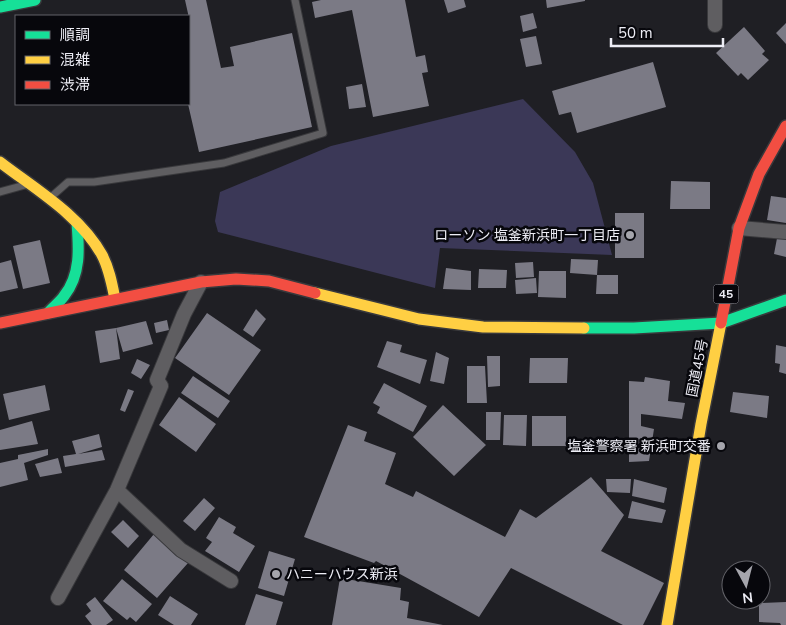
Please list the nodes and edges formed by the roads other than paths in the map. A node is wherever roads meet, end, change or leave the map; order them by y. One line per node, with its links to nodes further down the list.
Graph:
1 (35, 0): 4 (main road)
2 (296, 0): 10 (lane)
3 (715, 0): 5 (street)
4 (0, 7)
5 (715, 25)
6 (786, 126): 12 (main road, 国道45号 / 45)
7 (0, 162): 8 (main road)
8 (28, 184): 9 (lane); 10 (main road)
9 (0, 192)
10 (48, 200): 11 (main road)
11 (77, 223): 15 (main road); 17 (main road)
12 (739, 228): 13 (street); 19 (main road, 国道45号 / 45)
13 (786, 232)
14 (200, 282): 15 (main road); 19 (main road); 20 (street)
15 (115, 299): 17 (main road)
16 (786, 300): 19 (main road)
17 (48, 313): 18 (main road)
18 (0, 323)
19 (721, 323): 23 (main road, 国道45号 / 45)
20 (117, 490): 21 (street); 22 (street)
21 (231, 581)
22 (58, 598)
23 (667, 625)

